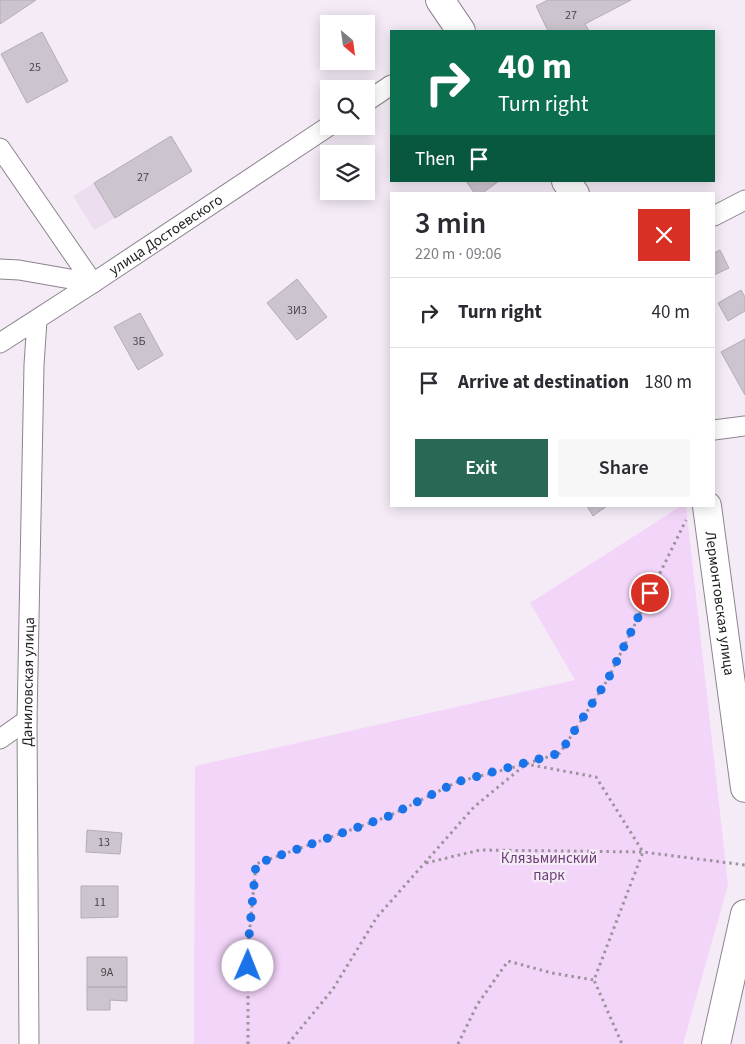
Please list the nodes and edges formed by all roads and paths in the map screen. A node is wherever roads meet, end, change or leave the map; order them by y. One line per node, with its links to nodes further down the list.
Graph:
1 (440, 0): 2 (street)
2 (460, 30)
3 (390, 86): 4 (street)
4 (375, 96)
5 (320, 132): 10 (street, улица Достоевского)
6 (0, 148): 10 (street)
7 (745, 200): 8 (street)
8 (715, 215)
9 (0, 269): 10 (street)
10 (94, 283): 11 (street, улица Достоевского)
11 (37, 320): 12 (street, улица Достоевского); 16 (street, Даниловская улица)
12 (0, 343)
13 (745, 426): 14 (street)
14 (715, 430)
15 (698, 511): 18 (path); 19 (street, Лермонтовская улица)
16 (27, 720): 17 (street); 25 (street, Даниловская улица)
17 (0, 739)
18 (526, 764): 20 (path); 21 (path); 26 (path)
19 (745, 788)
20 (643, 852): 21 (path); 22 (path); 24 (path)
21 (424, 864): 27 (path)
22 (745, 865)
23 (745, 914): 30 (street)
24 (594, 980): 28 (path); 29 (path)
25 (29, 1044)
26 (248, 1044)
27 (288, 1044)
28 (458, 1044)
29 (622, 1044)
30 (716, 1044)

